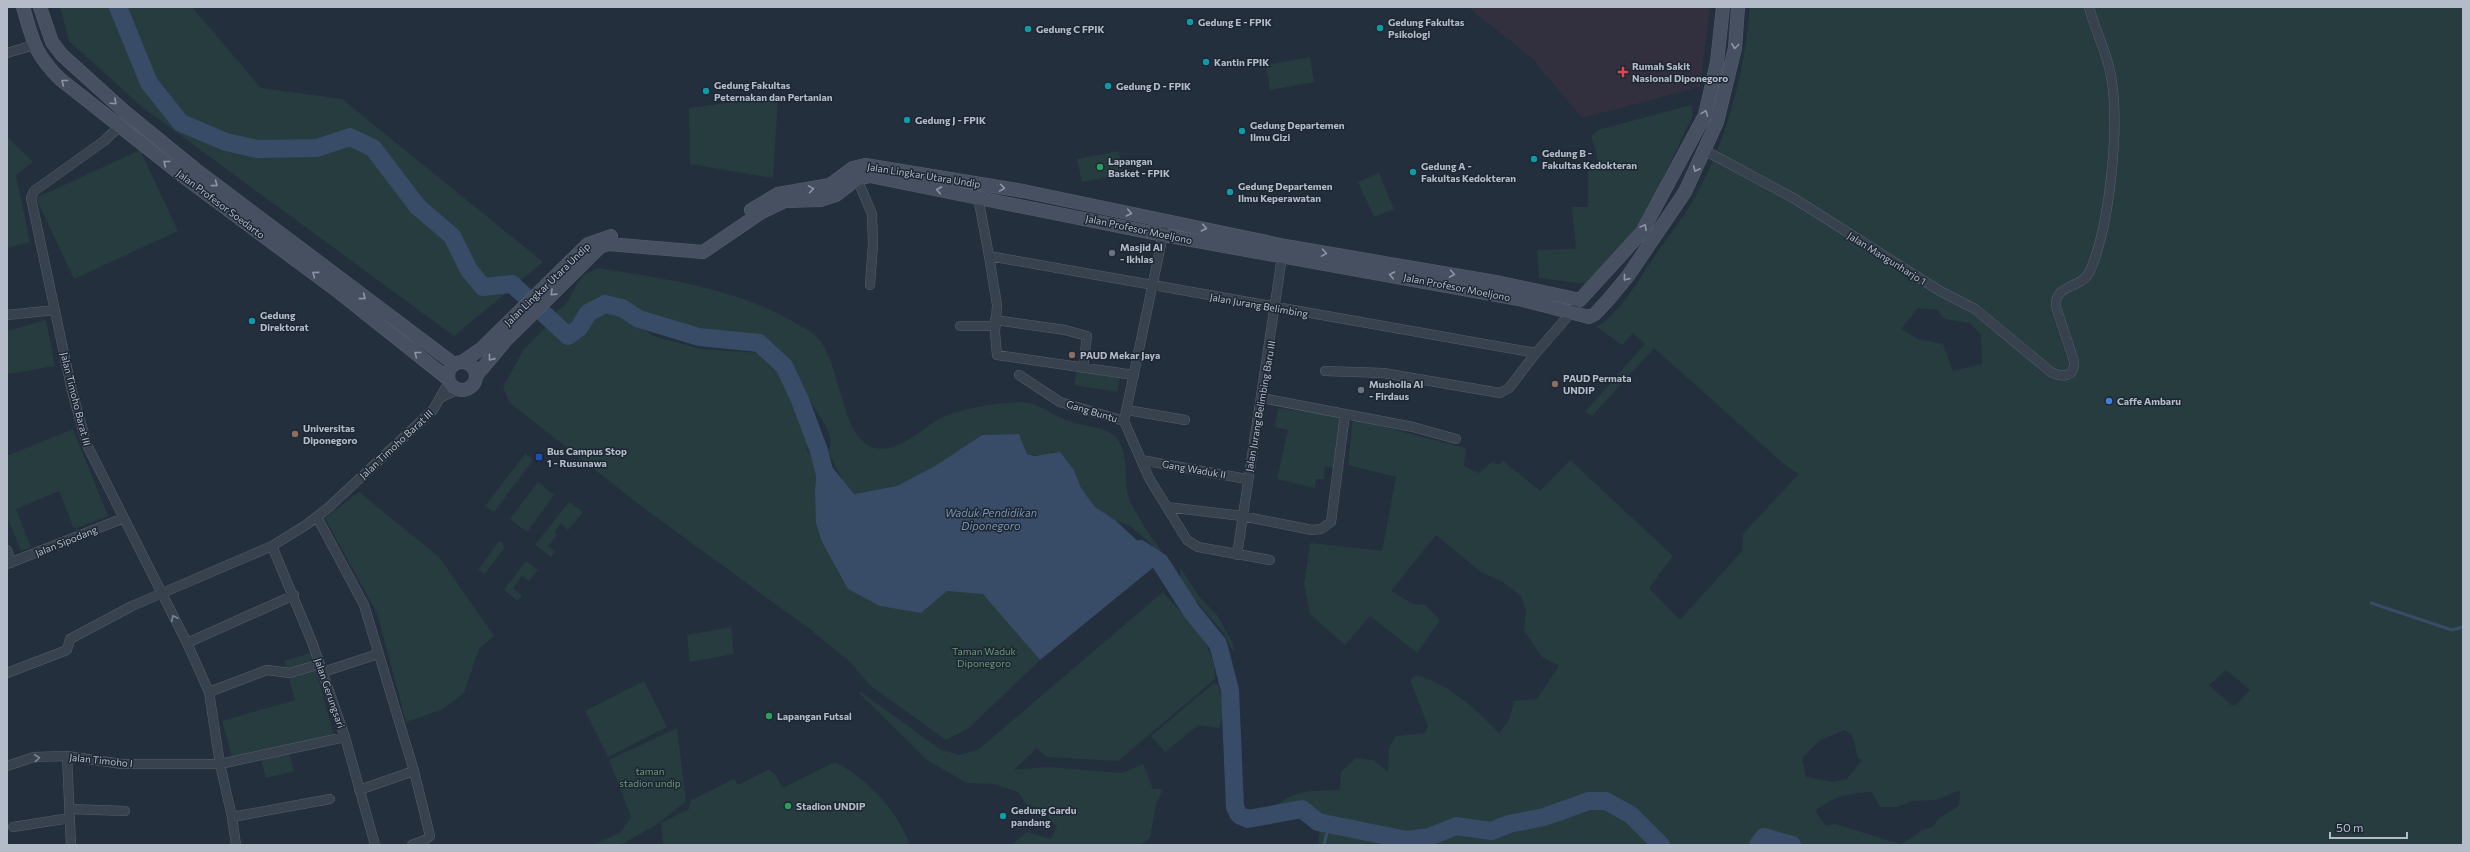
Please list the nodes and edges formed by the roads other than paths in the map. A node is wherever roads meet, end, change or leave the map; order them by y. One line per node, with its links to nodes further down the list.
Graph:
1 (23, 7): 7 (street, Jalan Profesor Soedarto)
2 (40, 7): 6 (street, Jalan Profesor Soedarto)
3 (1723, 7): 19 (street, one-way to 3)
4 (1738, 7): 10 (street, Jalan Profesor Moeljono, one-way to 10)
5 (2089, 7): 10 (street, Jalan Mangunharjo 1)
6 (52, 42): 7 (street); 28 (street, Jalan Profesor Soedarto, one-way to 28)
7 (34, 45): 8 (street); 9 (street, Jalan Profesor Soedarto, one-way to 7)
8 (7, 53)
9 (121, 125): 21 (street, Jalan Timoho Barat III); 34 (street, Jalan Profesor Soedarto, one-way to 9)
10 (1704, 150): 22 (street, Jalan Profesor Moeljono, one-way to 22)
11 (855, 173): 12 (street, Jalan Lingkar Utara Undip, one-way to 11); 13 (street, Jalan Lingkar Utara Undip, one-way to 13); 17 (street); 26 (street, Jalan Lingkar Utara Undip)
12 (978, 197): 14 (street, Jalan Profesor Moeljono); 16 (street)
13 (1166, 221): 14 (street); 15 (street, Jalan Lingkar Utara Undip, one-way to 15)
14 (1163, 235): 15 (street, Jalan Profesor Moeljono); 18 (street)
15 (1284, 251): 19 (street, one-way to 19); 20 (street, Jalan Jurang Belimbing Baru III); 22 (street, Jalan Profesor Moeljono, one-way to 15)
16 (989, 256): 18 (street, Jalan Jurang Belimbing); 24 (street)
17 (870, 285)
18 (1154, 285): 20 (street, Jalan Jurang Belimbing); 32 (street)
19 (1580, 300): 22 (street)
20 (1276, 308): 27 (street, Jalan Jurang Belimbing); 35 (street, Jalan Jurang Belimbing Baru III)
21 (55, 310): 23 (street); 46 (street, Jalan Timoho Barat III)
22 (1572, 313): 27 (street)
23 (7, 315)
24 (995, 323): 25 (street); 29 (street); 29 (street)
25 (960, 326)
26 (500, 338): 28 (street, Jalan Lingkar Utara Undip); 33 (street, Jalan Lingkar Utara Undip, one-way to 33)
27 (1536, 353): 30 (street)
28 (458, 363): 33 (street); 34 (street)
29 (1083, 368): 32 (street)
30 (1325, 371)
31 (1019, 375): 39 (street, Gang Buntu)
32 (1134, 375): 36 (street)
33 (476, 376): 34 (street)
34 (451, 384): 45 (street, Jalan Timoho Barat III)
35 (1262, 398): 37 (street); 42 (street, Jalan Jurang Belimbing Baru III)
36 (1127, 410): 38 (street); 39 (street)
37 (1345, 414): 40 (street); 44 (street)
38 (1185, 420)
39 (1124, 421): 41 (street)
40 (1456, 439)
41 (1141, 460): 42 (street, Gang Waduk II); 43 (street)
42 (1247, 479): 44 (street, Jalan Jurang Belimbing Baru III)
43 (1167, 507): 44 (street); 49 (street)
44 (1242, 516): 49 (street, Jalan Jurang Belimbing Baru III)
45 (317, 517): 47 (street, Jalan Timoho Barat III); 55 (street)
46 (124, 518): 51 (street, Jalan Sipodang); 52 (street, Jalan Timoho Barat III)
47 (272, 546): 52 (street, Jalan Timoho Barat III); 53 (street, Jalan Gerungsari)
48 (7, 550): 51 (street)
49 (1237, 555): 50 (street)
50 (1270, 560)
51 (9, 563)
52 (162, 594): 54 (street, Jalan Timoho Barat III, one-way to 52); 57 (street)
53 (294, 595): 54 (street); 56 (street, Jalan Gerungsari)
54 (187, 643): 58 (street, Jalan Timoho Barat III)
55 (378, 654): 56 (street); 63 (street)
56 (321, 668): 58 (street); 59 (street, Jalan Gerungsari)
57 (7, 673)
58 (209, 692): 61 (street, Jalan Timoho Barat III)
59 (345, 737): 61 (street, Jalan Timoho I); 64 (street, Jalan Gerungsari)
60 (68, 756): 61 (street, Jalan Timoho I); 62 (street, Jalan Timoho I, one-way to 60); 67 (street)
61 (220, 764): 68 (street, Jalan Timoho Barat III)
62 (7, 766)
63 (414, 771): 64 (street); 73 (street)
64 (359, 790): 72 (street, Jalan Gerungsari)
65 (330, 799): 68 (street)
66 (125, 811): 67 (street)
67 (70, 813): 69 (street); 70 (street)
68 (232, 817): 71 (street, Jalan Timoho Barat III)
69 (13, 827)
70 (71, 845)
71 (233, 845)
72 (376, 845)
73 (412, 845)

